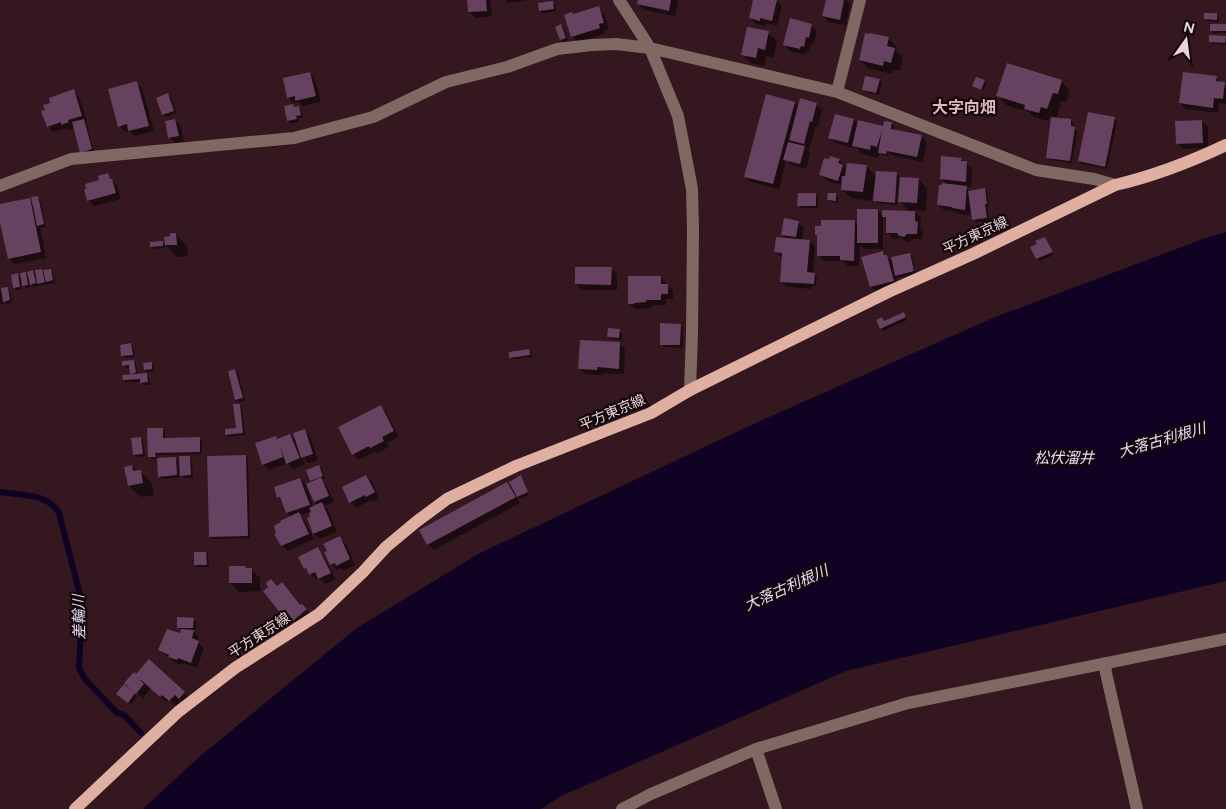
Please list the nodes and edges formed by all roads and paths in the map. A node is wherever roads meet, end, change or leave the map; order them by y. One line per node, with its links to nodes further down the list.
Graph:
1 (618, 0): 3 (street)
2 (860, 0): 4 (street)
3 (650, 48): 4 (street); 7 (street); 8 (street)
4 (838, 92): 6 (street)
5 (1226, 145): 6 (main road, 平方東京線)
6 (1115, 185): 8 (main road, 平方東京線)
7 (0, 186)
8 (690, 390): 12 (main road, 平方東京線)
9 (1226, 639): 10 (street)
10 (1105, 663): 11 (street); 15 (street)
11 (756, 749): 13 (street); 14 (street)
12 (75, 809)
13 (622, 809)
14 (776, 809)
15 (1137, 809)

